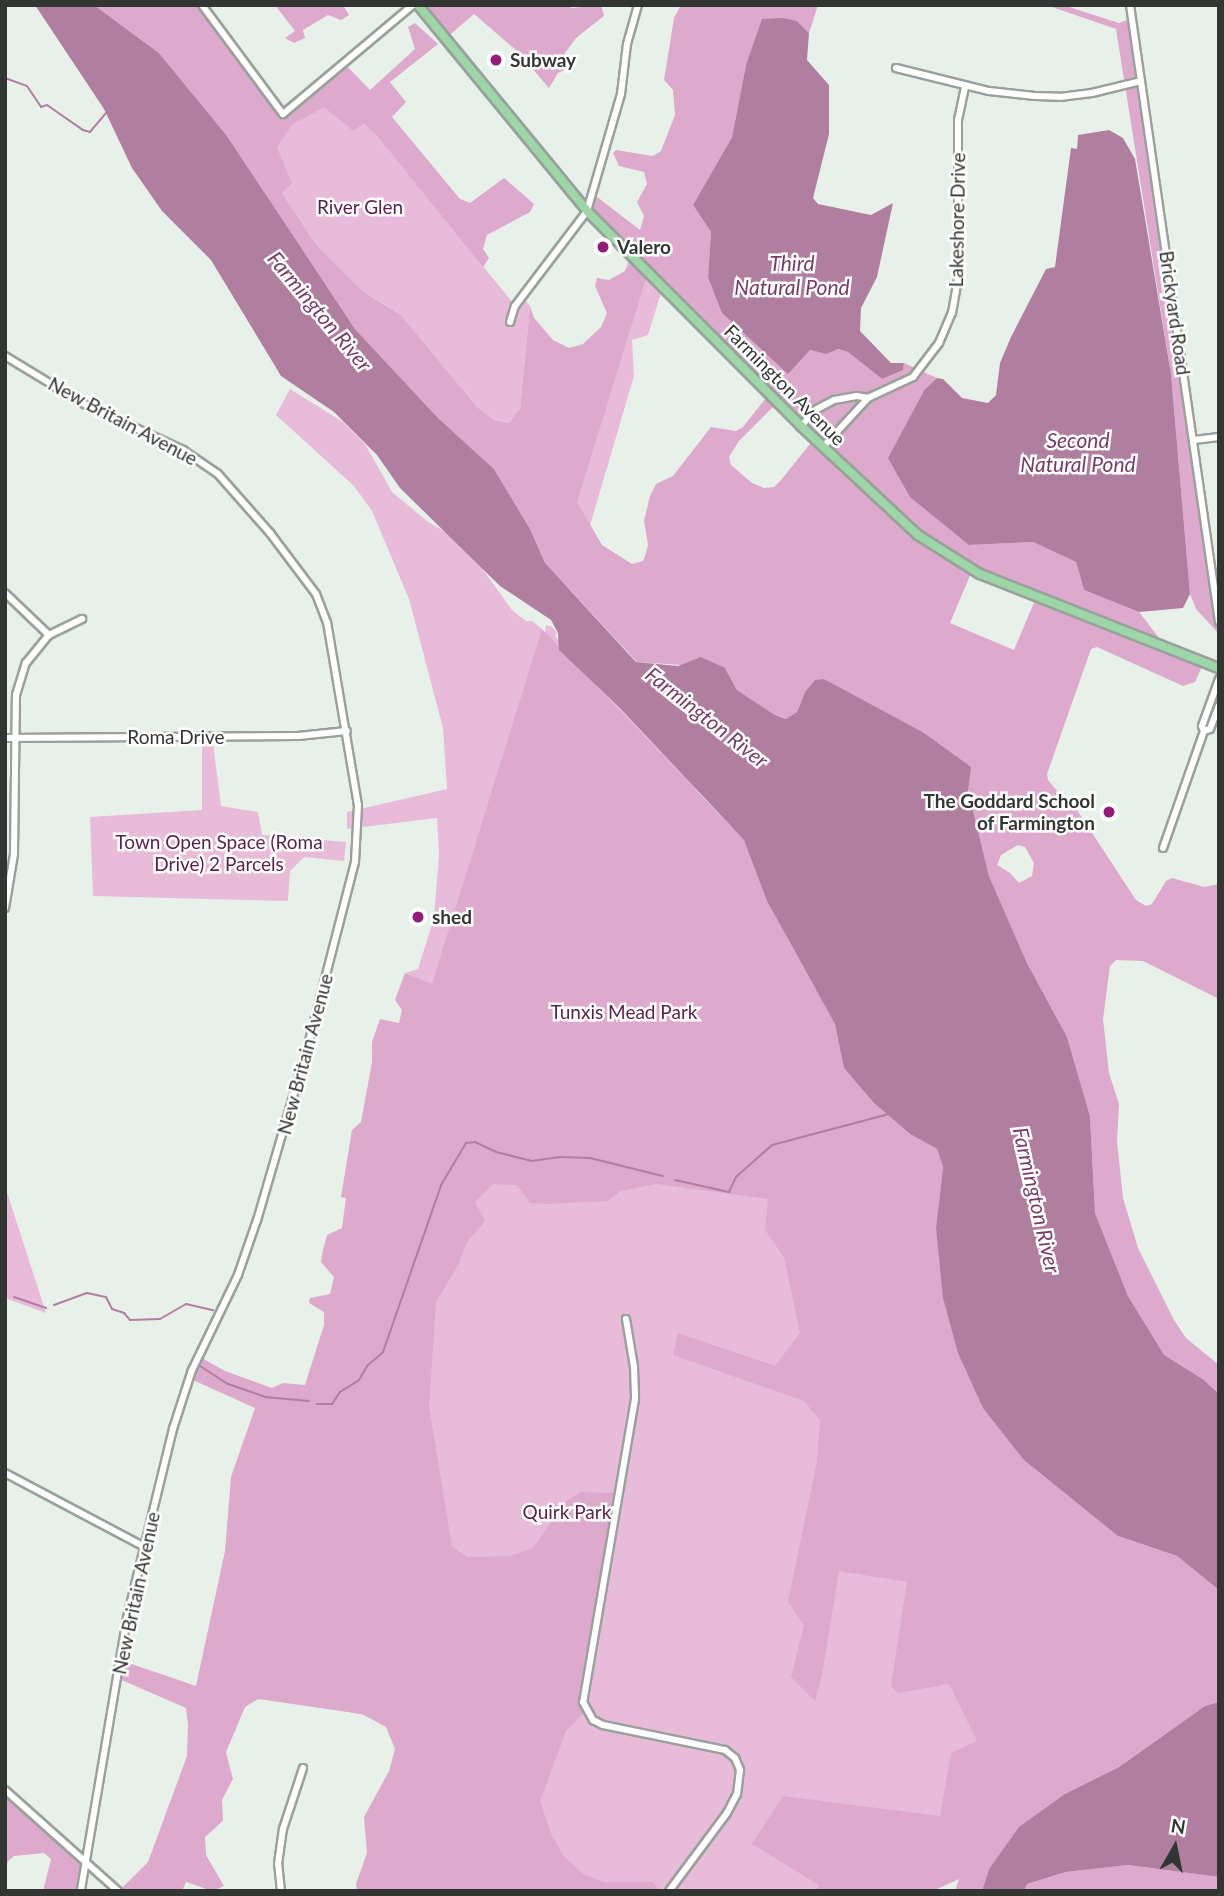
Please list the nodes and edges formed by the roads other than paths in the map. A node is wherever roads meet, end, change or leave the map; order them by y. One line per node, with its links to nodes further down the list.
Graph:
1 (202, 5): 2 (street)
2 (415, 5): 8 (main road, Farmington Avenue)
3 (638, 5): 8 (street)
4 (1130, 5): 6 (street, Brickyard Road)
5 (896, 68): 7 (street)
6 (1141, 81): 7 (street); 14 (street, Brickyard Road)
7 (965, 86): 11 (street, Lakeshore Drive)
8 (587, 211): 9 (street); 12 (main road, Farmington Avenue)
9 (510, 322)
10 (5, 356): 23 (street, New Britain Avenue)
11 (869, 398): 12 (street, Lakeshore Drive); 15 (street, Lakeshore Drive)
12 (801, 426): 15 (main road, Farmington Avenue)
13 (1219, 437): 14 (street)
14 (1194, 440): 18 (street, Brickyard Road)
15 (824, 447): 20 (main road, Farmington Avenue)
16 (5, 593): 19 (street)
17 (82, 619): 19 (street)
18 (1219, 622)
19 (49, 635): 26 (street)
20 (1219, 668)
21 (1219, 679): 24 (street)
22 (1219, 706): 24 (street)
23 (347, 731): 26 (street, Roma Drive); 31 (street, New Britain Avenue)
24 (1205, 731): 27 (street)
25 (5, 738): 26 (street, Roma Drive)
26 (13, 738): 28 (street)
27 (1163, 848)
28 (5, 908)
29 (626, 1319): 38 (street)
30 (5, 1473): 31 (street)
31 (145, 1547): 34 (street, New Britain Avenue)
32 (303, 1768): 37 (street)
33 (5, 1790): 34 (street)
34 (85, 1861): 35 (street, New Britain Avenue); 36 (street)
35 (81, 1891)
36 (118, 1891)
37 (281, 1891)
38 (669, 1891)

